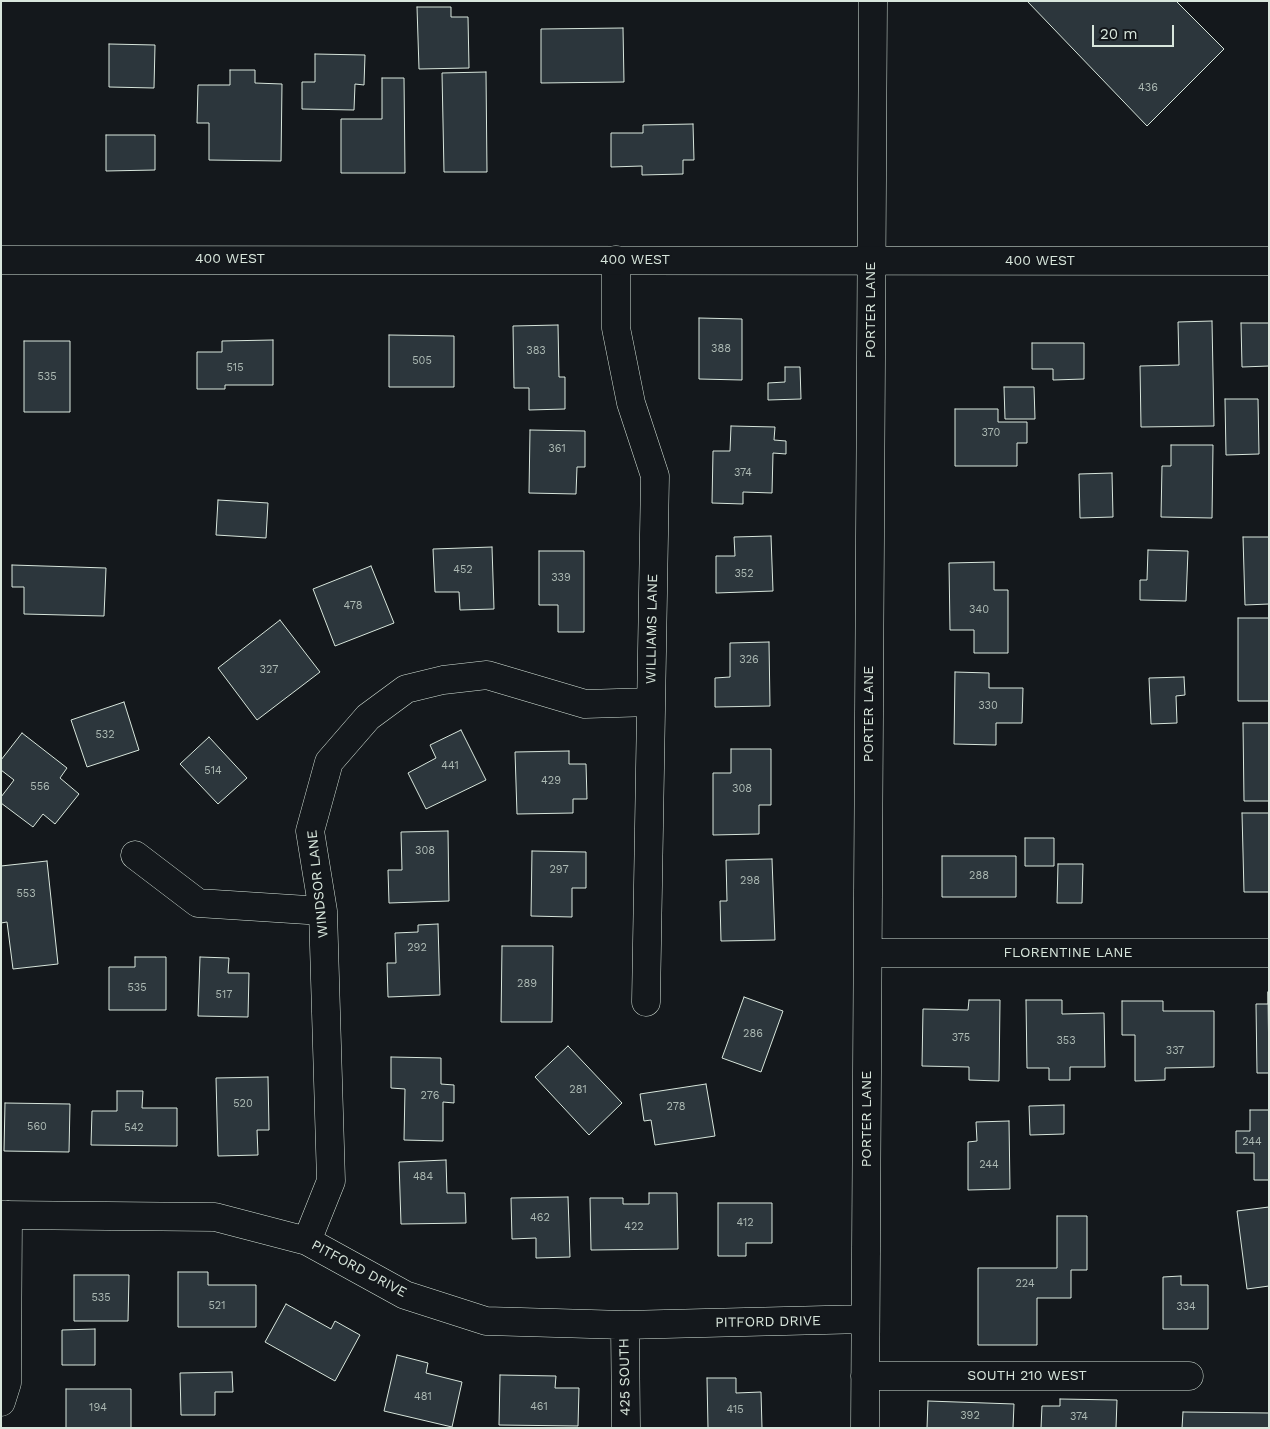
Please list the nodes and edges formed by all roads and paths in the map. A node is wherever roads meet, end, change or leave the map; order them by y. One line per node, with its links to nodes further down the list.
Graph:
1 (873, 1): 4 (street, PORTER LANE)
2 (1, 260): 3 (street, 400 WEST)
3 (616, 260): 4 (street, 400 WEST); 6 (street, WILLIAMS LANE)
4 (871, 260): 5 (street, 400 WEST); 9 (street, PORTER LANE)
5 (1269, 261)
6 (651, 702): 8 (street, WINDSOR LANE); 11 (street, WILLIAMS LANE)
7 (135, 855): 8 (street)
8 (323, 911): 13 (street, WINDSOR LANE)
9 (868, 953): 10 (street, FLORENTINE LANE); 14 (street, PORTER LANE)
10 (1269, 953)
11 (646, 1002)
12 (4, 1215): 13 (street, PITFORD DRIVE); 18 (street)
13 (308, 1241): 15 (street, PITFORD DRIVE)
14 (865, 1320): 15 (street, PITFORD DRIVE); 16 (street, PORTER LANE)
15 (625, 1325): 19 (street, 425 SOUTH)
16 (865, 1376): 17 (street, SOUTH 210 WEST); 20 (street, PORTER LANE)
17 (1189, 1376)
18 (1, 1402)
19 (626, 1428)
20 (865, 1428)

